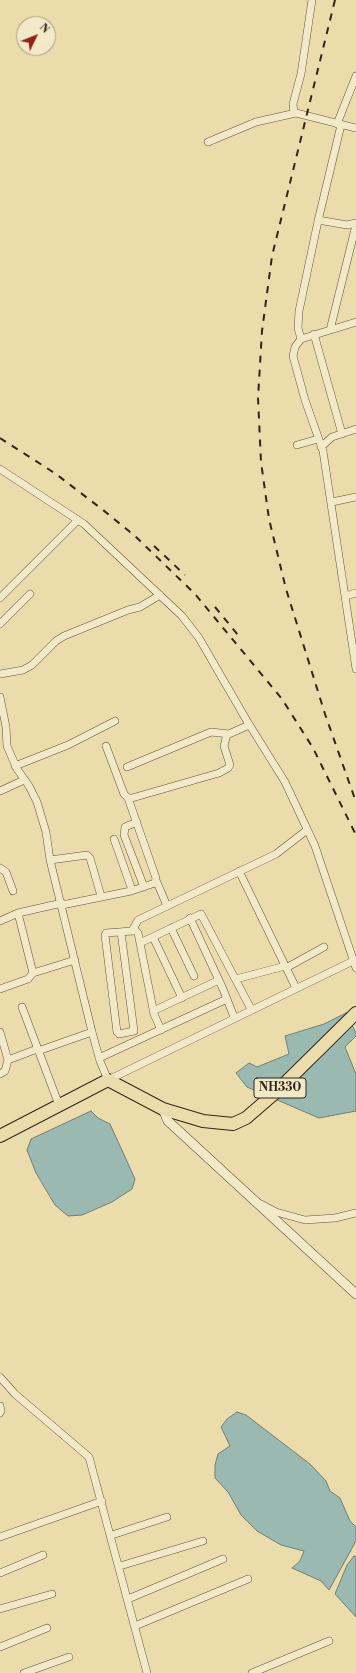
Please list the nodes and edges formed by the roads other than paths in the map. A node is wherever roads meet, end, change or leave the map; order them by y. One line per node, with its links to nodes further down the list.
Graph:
1 (312, 0): 3 (street)
2 (356, 76): 4 (street)
3 (294, 113): 4 (street); 6 (street)
4 (339, 124): 5 (street); 7 (street)
5 (356, 128)
6 (208, 142)
7 (318, 220): 8 (street); 12 (street)
8 (356, 224): 10 (street)
9 (356, 322): 10 (street)
10 (330, 330): 11 (street)
11 (314, 334): 12 (street); 14 (street)
12 (302, 339): 15 (street)
13 (356, 429): 14 (street)
14 (342, 434): 17 (street)
15 (318, 438): 16 (street); 17 (street)
16 (297, 444)
17 (321, 447): 20 (street)
18 (0, 469): 21 (street)
19 (356, 496): 20 (street)
20 (332, 502): 25 (street)
21 (78, 520): 24 (street); 26 (street)
22 (356, 593): 25 (street)
23 (30, 594): 27 (street)
24 (160, 595): 29 (street); 32 (street)
25 (345, 596): 28 (street)
26 (0, 598)
27 (0, 624)
28 (356, 665)
29 (0, 674)
30 (0, 697): 35 (street)
31 (115, 721): 35 (street)
32 (249, 725): 33 (street); 41 (street)
33 (227, 734): 36 (street); 39 (street)
34 (106, 746): 39 (street)
35 (15, 766): 37 (street)
36 (127, 767)
37 (24, 780): 38 (street); 43 (street)
38 (0, 792)
39 (128, 798): 40 (street)
40 (137, 822): 46 (street); 47 (street)
41 (308, 830): 45 (street); 63 (street)
42 (114, 839): 48 (street)
43 (50, 860): 50 (street); 51 (street)
44 (0, 868): 49 (street)
45 (239, 871): 52 (street); 64 (street)
46 (156, 880): 47 (street); 52 (street)
47 (144, 887): 48 (street)
48 (132, 890): 50 (street)
49 (13, 891)
50 (101, 896): 51 (street)
51 (62, 904): 53 (street); 62 (street)
52 (167, 906): 57 (street)
53 (18, 913): 55 (street); 66 (street)
54 (190, 918): 56 (street); 68 (street); 69 (street)
55 (0, 921)
56 (172, 928): 59 (street); 67 (street)
57 (132, 930): 58 (street); 60 (street)
58 (122, 932): 58 (street)
59 (153, 937): 60 (street); 72 (street)
60 (140, 943): 76 (street)
61 (324, 947): 64 (street)
62 (75, 960): 66 (street); 81 (street)
63 (353, 961): 65 (street); 71 (street)
64 (286, 967): 68 (street); 71 (street)
65 (356, 968)
66 (33, 973): 70 (street)
67 (194, 976)
68 (236, 979): 75 (street)
69 (219, 980): 72 (street); 73 (street)
70 (0, 988)
71 (296, 988): 75 (street)
72 (182, 998): 76 (street)
73 (227, 1000): 78 (street); 79 (street)
74 (22, 1007): 82 (street)
75 (251, 1009): 78 (street)
76 (153, 1011): 79 (street)
77 (356, 1013): 88 (highway, NH330)
78 (234, 1017): 86 (street)
79 (161, 1030): 83 (street)
80 (0, 1032): 84 (street)
81 (92, 1032): 82 (street); 83 (street)
82 (37, 1050): 84 (street); 87 (street)
83 (99, 1058): 86 (street)
84 (8, 1060): 85 (street)
85 (0, 1074)
86 (108, 1080): 87 (highway); 88 (highway, NH330)
87 (59, 1105): 89 (highway)
88 (163, 1109): 90 (street)
89 (0, 1136)
90 (254, 1200): 91 (street); 92 (street)
91 (356, 1213)
92 (356, 1294)
93 (0, 1377): 96 (street)
94 (0, 1406): 95 (street)
95 (0, 1413)
96 (102, 1501): 98 (street); 99 (street)
97 (167, 1517): 98 (street)
98 (112, 1535): 103 (street)
99 (0, 1537)
100 (203, 1541): 103 (street)
101 (43, 1555): 104 (street)
102 (223, 1559): 107 (street)
103 (120, 1566): 107 (street)
104 (0, 1573)
105 (248, 1579): 109 (street)
106 (52, 1594): 108 (street)
107 (128, 1599): 109 (street)
108 (0, 1609)
109 (136, 1626): 115 (street)
110 (48, 1628): 112 (street)
111 (330, 1641): 116 (street)
112 (0, 1647)
113 (69, 1658): 114 (street)
114 (24, 1673)
115 (148, 1673)
116 (252, 1673)

